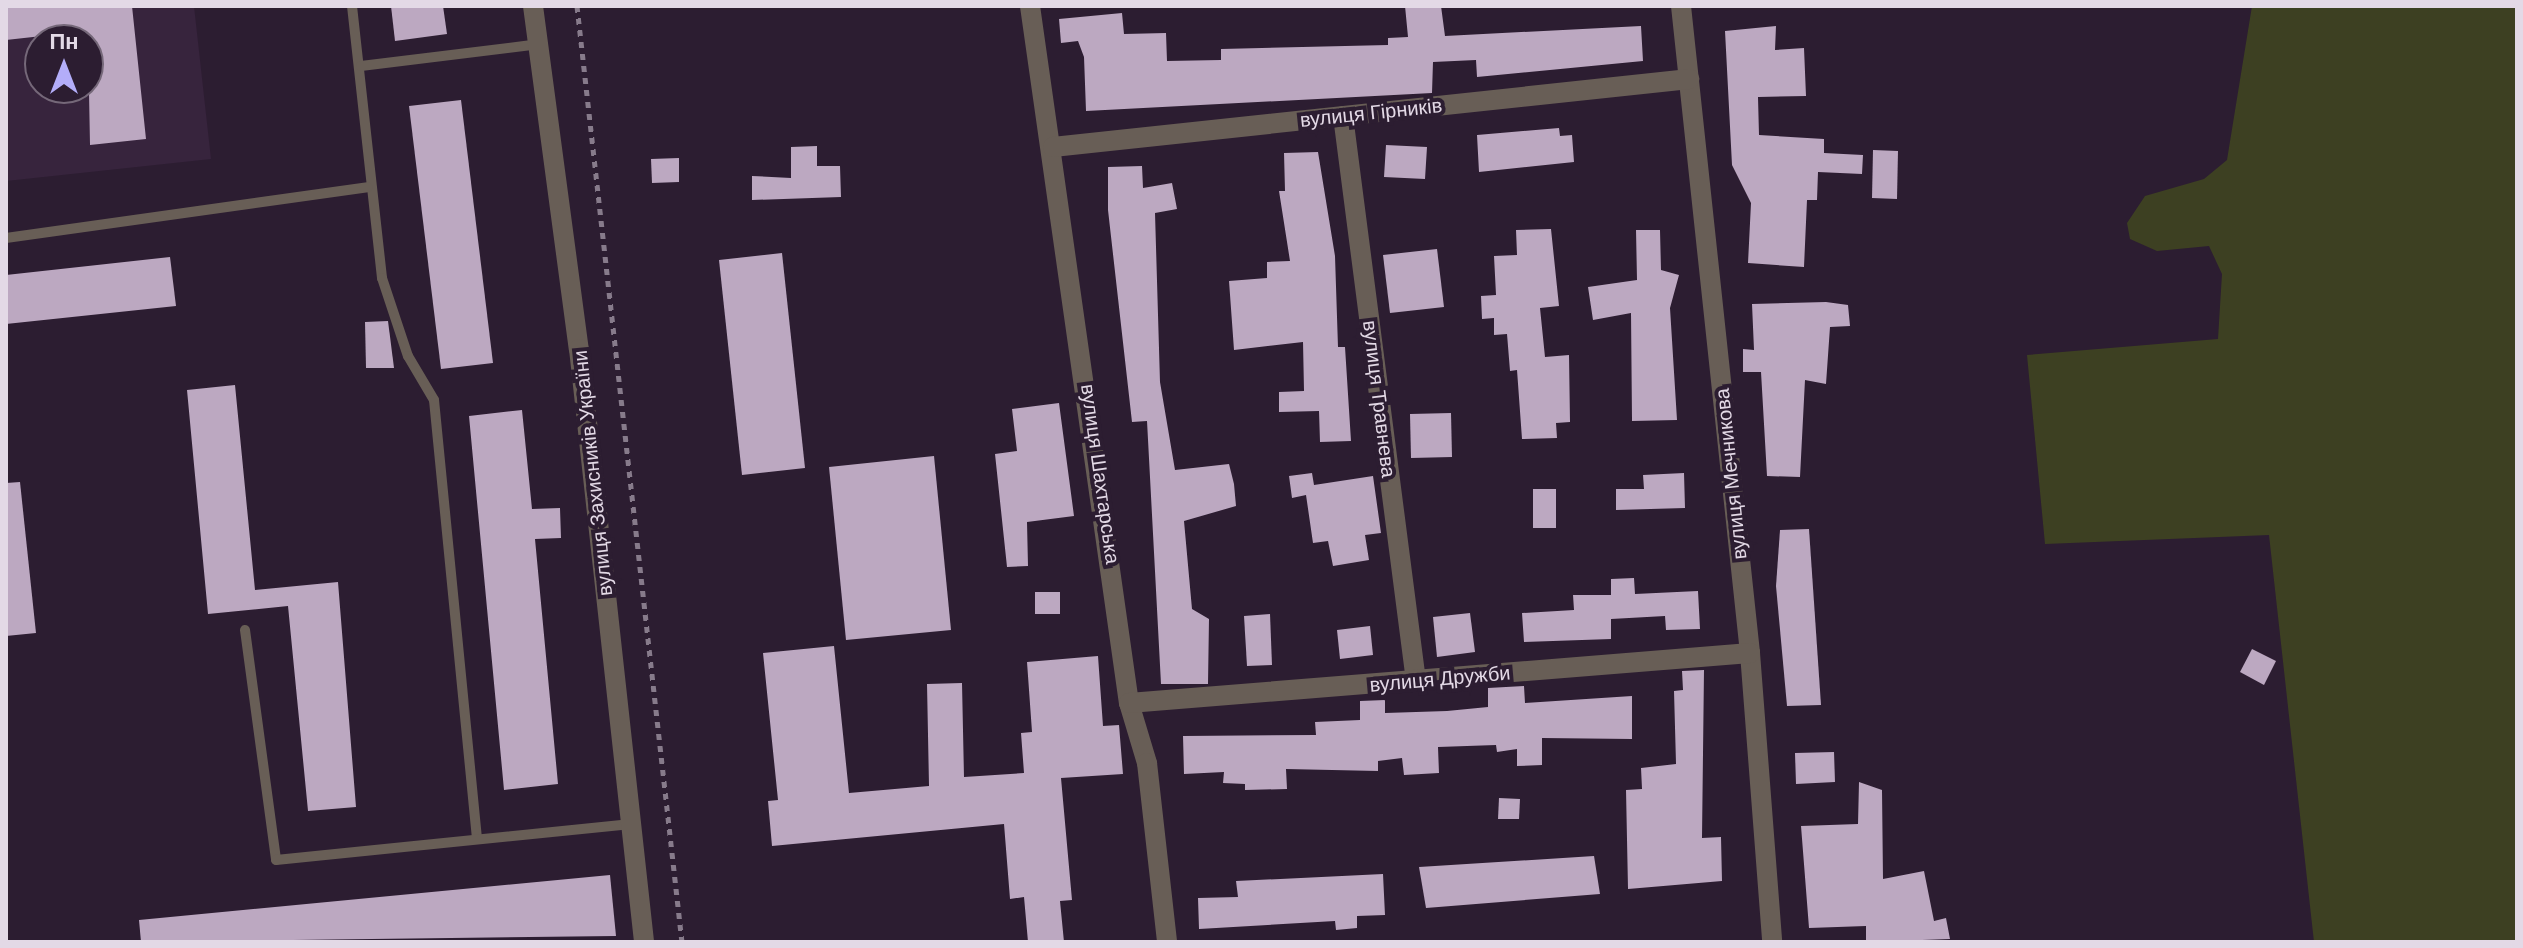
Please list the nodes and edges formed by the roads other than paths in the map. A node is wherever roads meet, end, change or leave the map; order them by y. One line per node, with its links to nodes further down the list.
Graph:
1 (352, 6): 6 (lane)
2 (533, 6): 5 (street, вулиця Захисників України)
3 (1030, 6): 9 (street, вулиця Шахтарська)
4 (1681, 6): 7 (street, вулиця Мечникова)
5 (540, 44): 6 (lane); 16 (street, вулиця Захисників України)
6 (361, 66): 10 (lane)
7 (1689, 79): 8 (street, вулиця Гірників); 13 (street, вулиця Мечникова)
8 (1343, 116): 9 (street, вулиця Гірників); 14 (street, вулиця Травнева)
9 (1053, 147): 15 (street, вулиця Шахтарська)
10 (367, 187): 11 (lane); 17 (lane)
11 (6, 238)
12 (245, 630): 17 (lane)
13 (1750, 653): 14 (street, вулиця Дружби); 20 (street, вулиця Мечникова)
14 (1416, 681): 15 (street, вулиця Дружби)
15 (1129, 703): 19 (street, вулиця Шахтарська)
16 (631, 824): 17 (lane); 18 (street, вулиця Захисників України)
17 (477, 838)
18 (644, 942)
19 (1167, 942)
20 (1772, 942)

